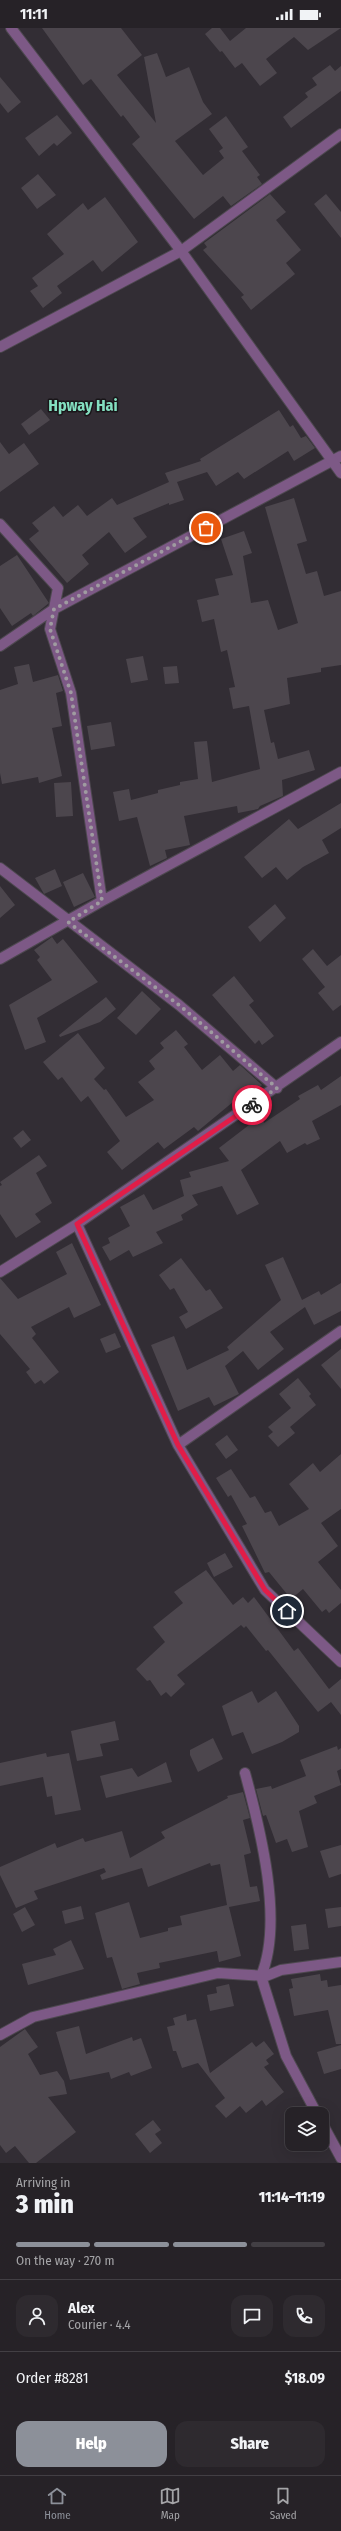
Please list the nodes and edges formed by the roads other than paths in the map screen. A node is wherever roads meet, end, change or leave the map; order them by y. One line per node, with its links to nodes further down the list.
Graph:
1 (11, 28): 3 (street)
2 (341, 134): 3 (street)
3 (180, 251): 4 (street); 6 (street)
4 (0, 347)
5 (341, 456): 6 (street)
6 (331, 461): 7 (street); 9 (street)
7 (341, 473)
8 (0, 524): 9 (street)
9 (54, 609): 10 (street); 13 (street)
10 (0, 646)
11 (341, 772): 13 (street)
12 (0, 868): 14 (street)
13 (102, 901): 14 (street)
14 (68, 922): 15 (street); 17 (street)
15 (0, 959)
16 (341, 1042): 17 (street)
17 (277, 1088): 18 (street)
18 (77, 1224): 19 (street); 21 (street)
19 (0, 1272)
20 (341, 1331): 21 (street)
21 (178, 1445): 22 (street)
22 (341, 1662)
23 (245, 1773): 25 (street)
24 (341, 1962): 25 (street)
25 (261, 1976): 26 (street); 27 (street)
26 (0, 2035)
27 (313, 2107)
28 (329, 2136): 29 (street)
29 (341, 2158)

